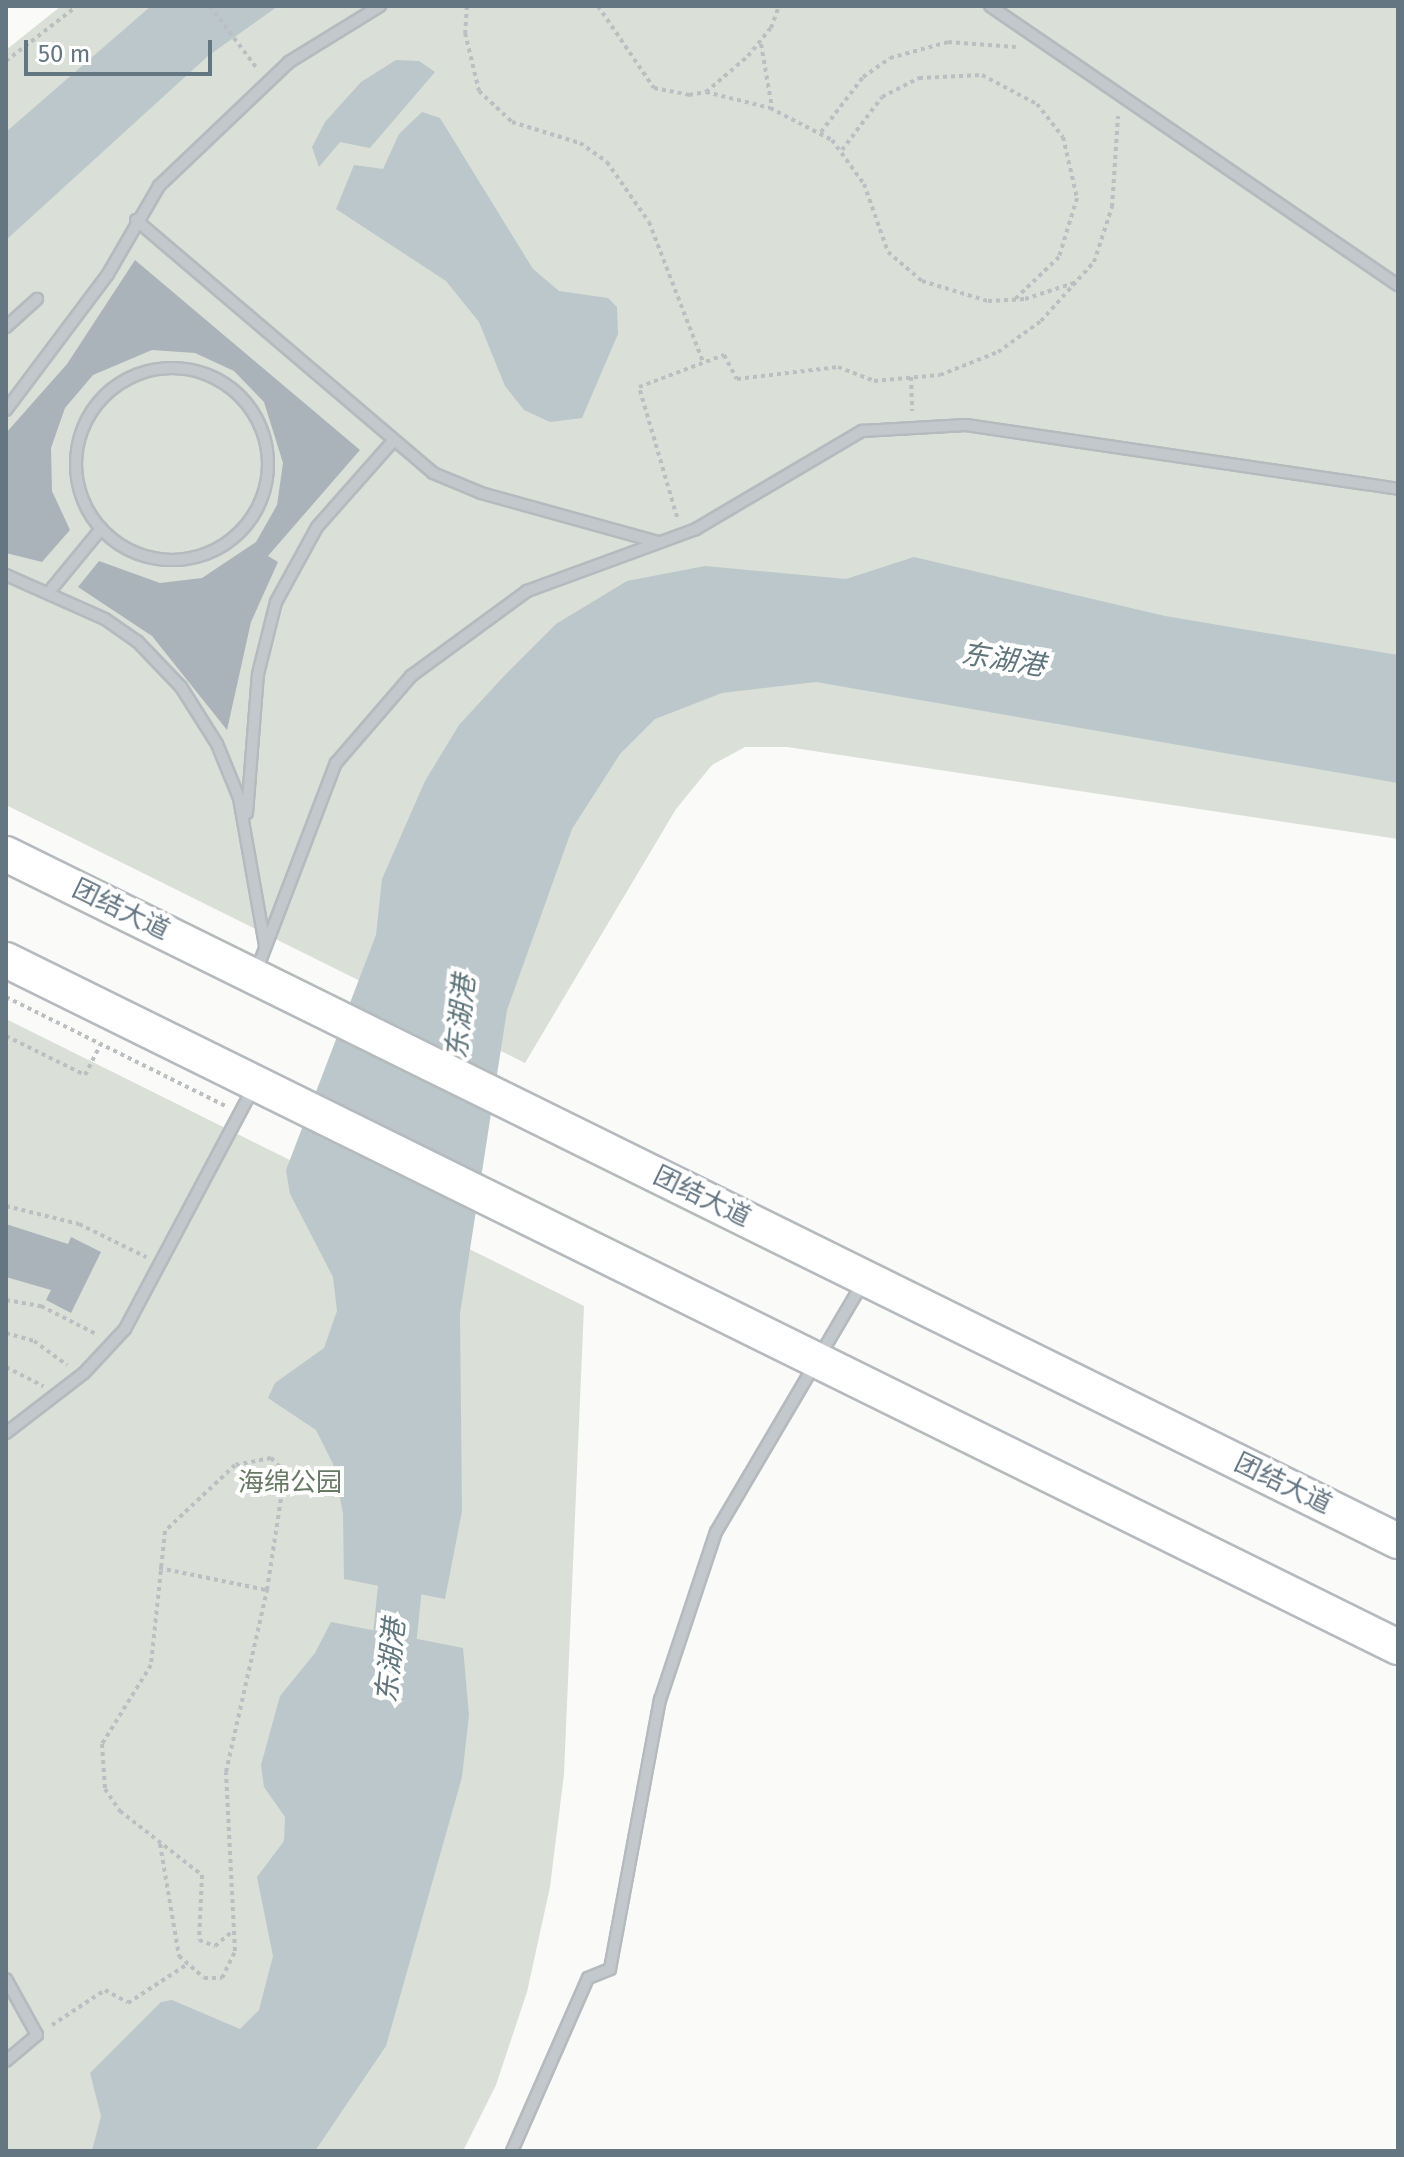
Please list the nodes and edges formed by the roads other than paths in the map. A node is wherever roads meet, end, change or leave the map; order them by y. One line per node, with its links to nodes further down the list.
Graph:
1 (380, 6): 3 (lane)
2 (990, 6): 4 (lane)
3 (136, 220): 7 (lane); 8 (lane)
4 (1398, 285)
5 (37, 299): 6 (lane)
6 (6, 327)
7 (6, 410)
8 (393, 441): 11 (lane); 14 (lane)
9 (1398, 489): 11 (lane)
10 (101, 529): 10 (lane); 13 (lane)
11 (659, 542): 17 (lane)
12 (6, 575): 13 (lane)
13 (49, 592): 14 (lane)
14 (246, 823): 17 (lane)
15 (6, 854): 17 (main road, 团结大道)
16 (6, 960): 18 (main road)
17 (260, 961): 19 (main road, 团结大道)
18 (265, 1087): 20 (main road); 21 (lane)
19 (866, 1277): 20 (lane); 22 (main road, 团结大道)
20 (820, 1360): 23 (main road); 26 (lane)
21 (6, 1433)
22 (1398, 1541)
23 (1398, 1647)
24 (6, 1979): 25 (lane)
25 (6, 2061)
26 (512, 2151)

